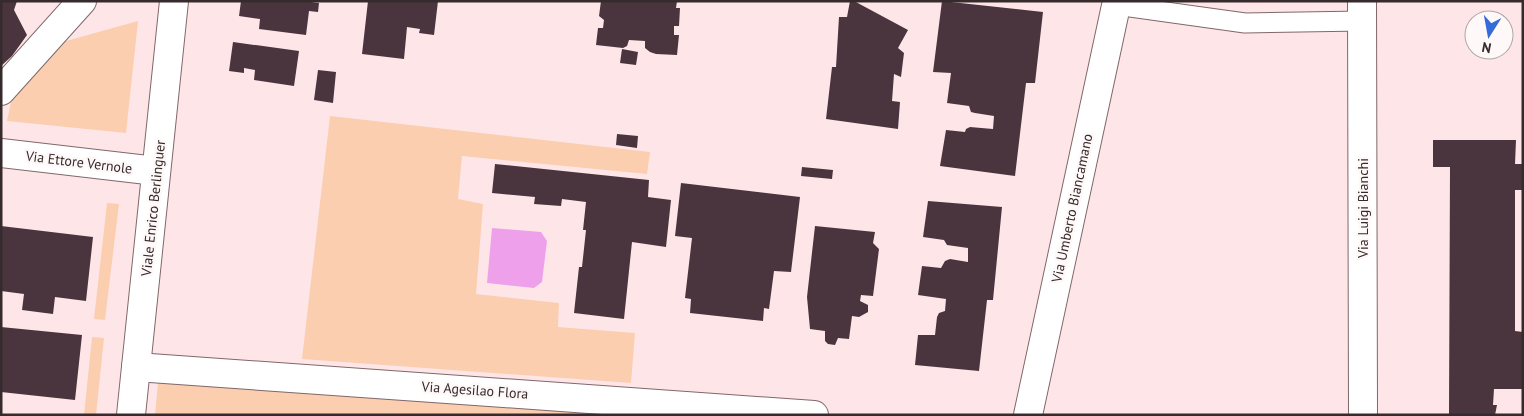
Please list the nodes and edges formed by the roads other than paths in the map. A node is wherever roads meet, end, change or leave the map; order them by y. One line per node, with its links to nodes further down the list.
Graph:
1 (82, 1): 5 (street)
2 (174, 1): 7 (street, Viale Enrico Berlinguer)
3 (1117, 3): 4 (lane); 11 (street, Via Umberto Biancamano)
4 (1362, 11): 12 (street, Via Luigi Bianchi)
5 (1, 91)
6 (1, 153): 7 (street, Via Ettore Vernole)
7 (156, 172): 8 (street, Viale Enrico Berlinguer)
8 (136, 368): 9 (street, Viale Enrico Berlinguer); 10 (street, Via Agesilao Flora)
9 (131, 415)
10 (814, 415)
11 (1028, 415)
12 (1363, 415)

